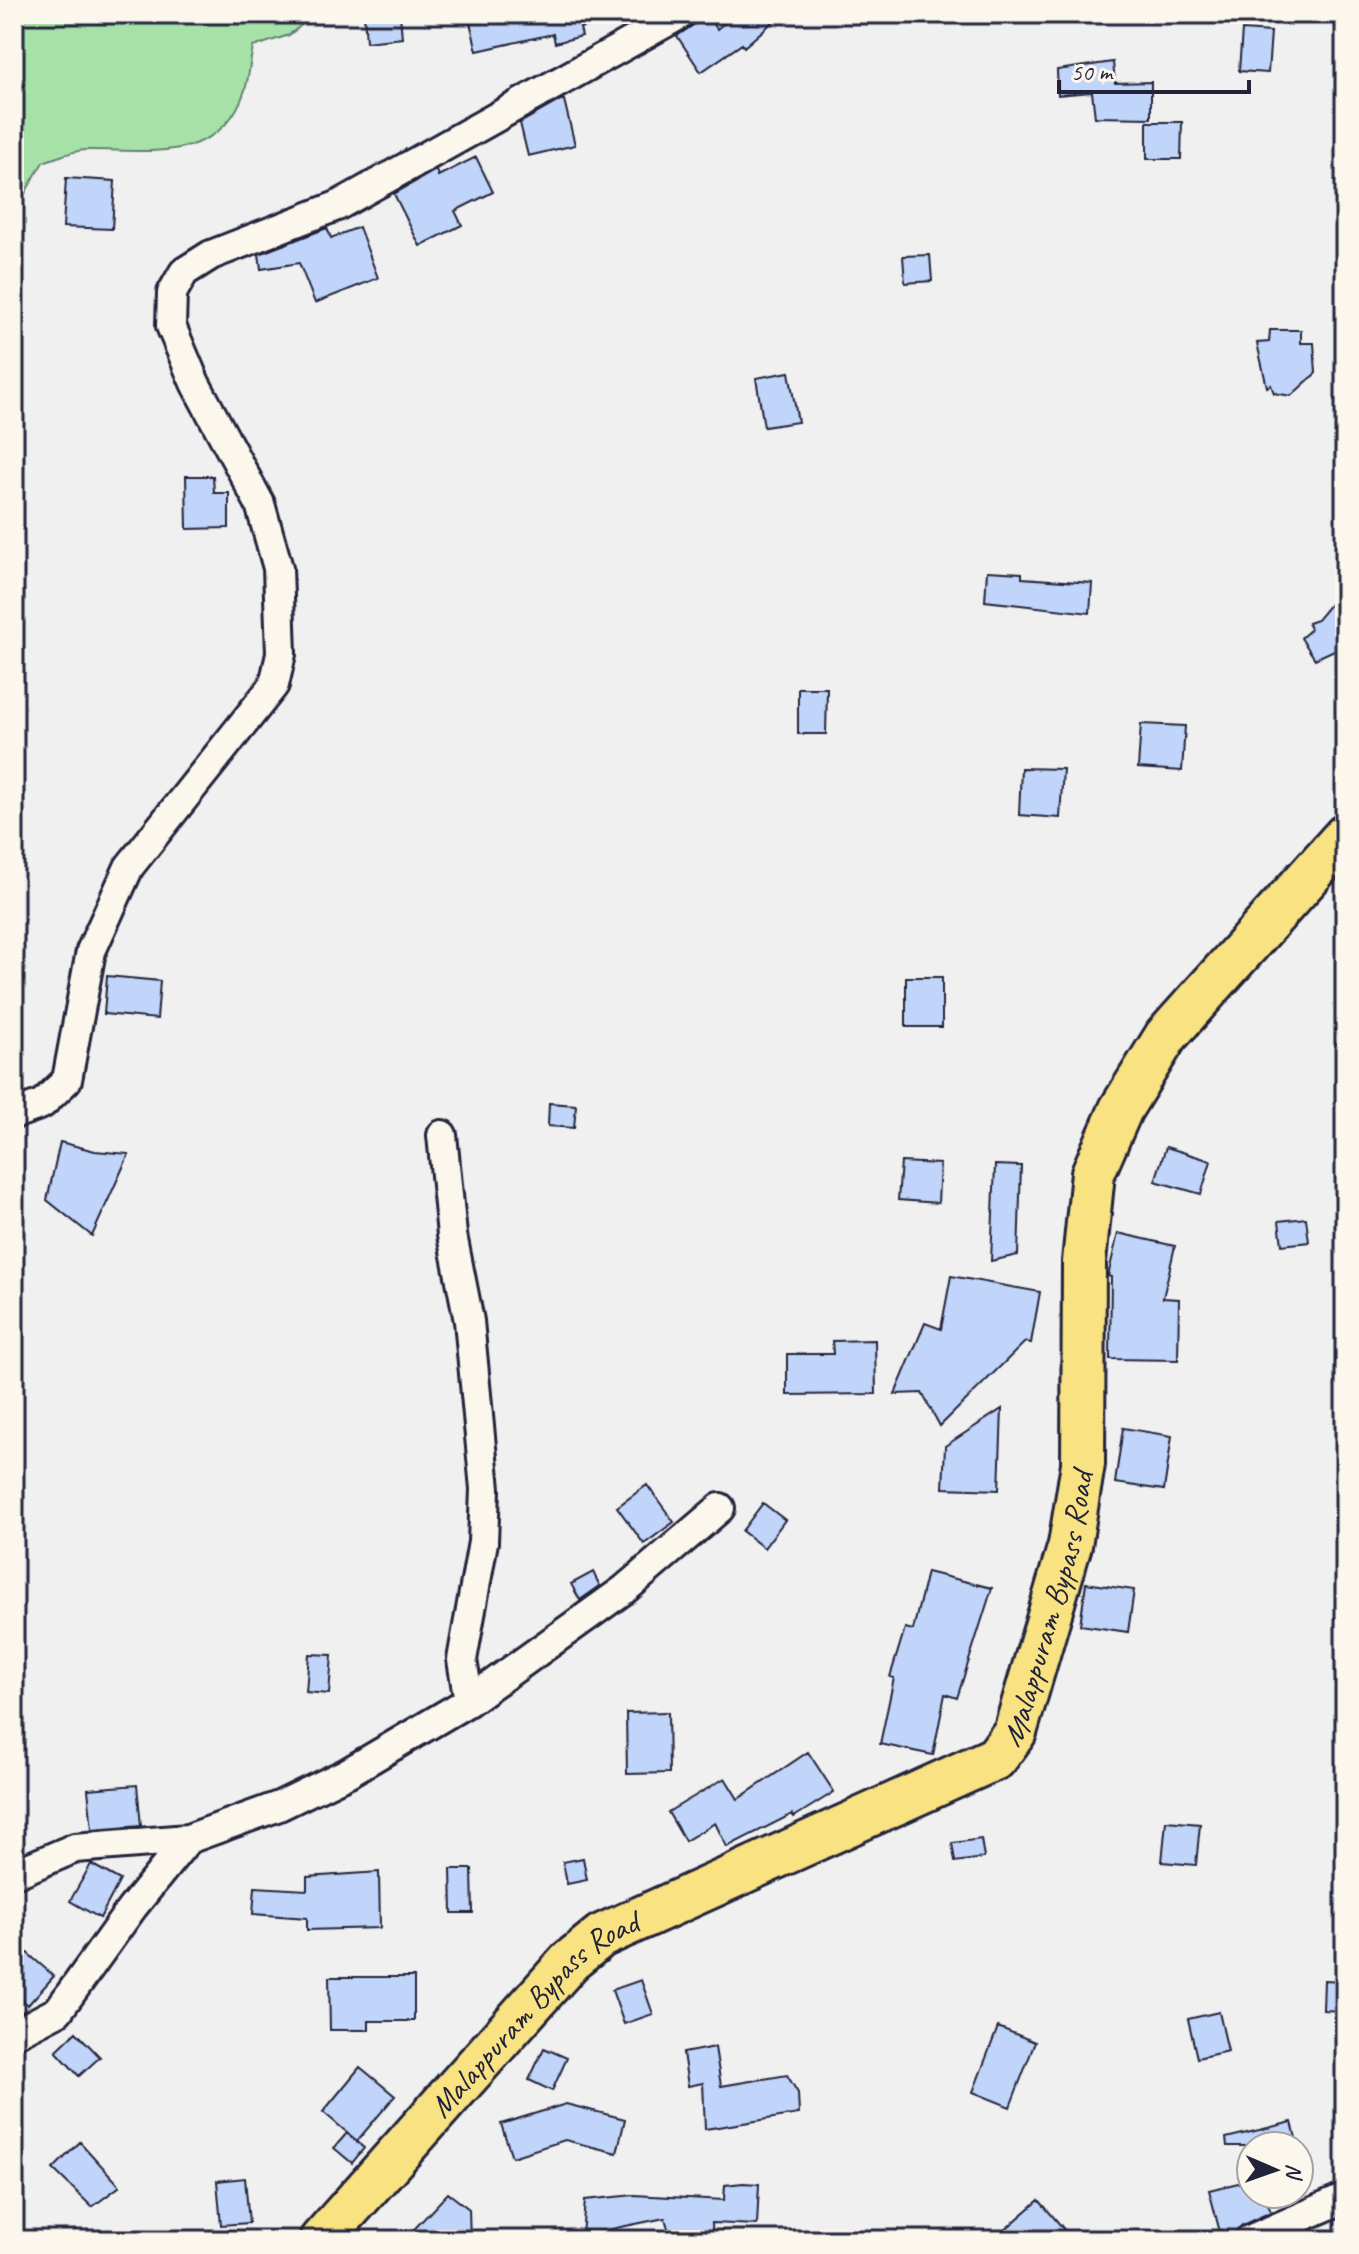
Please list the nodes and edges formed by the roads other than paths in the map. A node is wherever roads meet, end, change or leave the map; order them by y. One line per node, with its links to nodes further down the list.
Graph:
1 (681, 14): 3 (street)
2 (1345, 836): 11 (highway, Malappuram Bypass Road)
3 (14, 1114)
4 (442, 1135): 6 (street)
5 (720, 1508): 6 (street)
6 (469, 1701): 7 (street)
7 (188, 1839): 8 (street); 9 (street)
8 (14, 1874)
9 (14, 2034)
10 (1345, 2198): 12 (street)
11 (321, 2240)
12 (1249, 2240)

